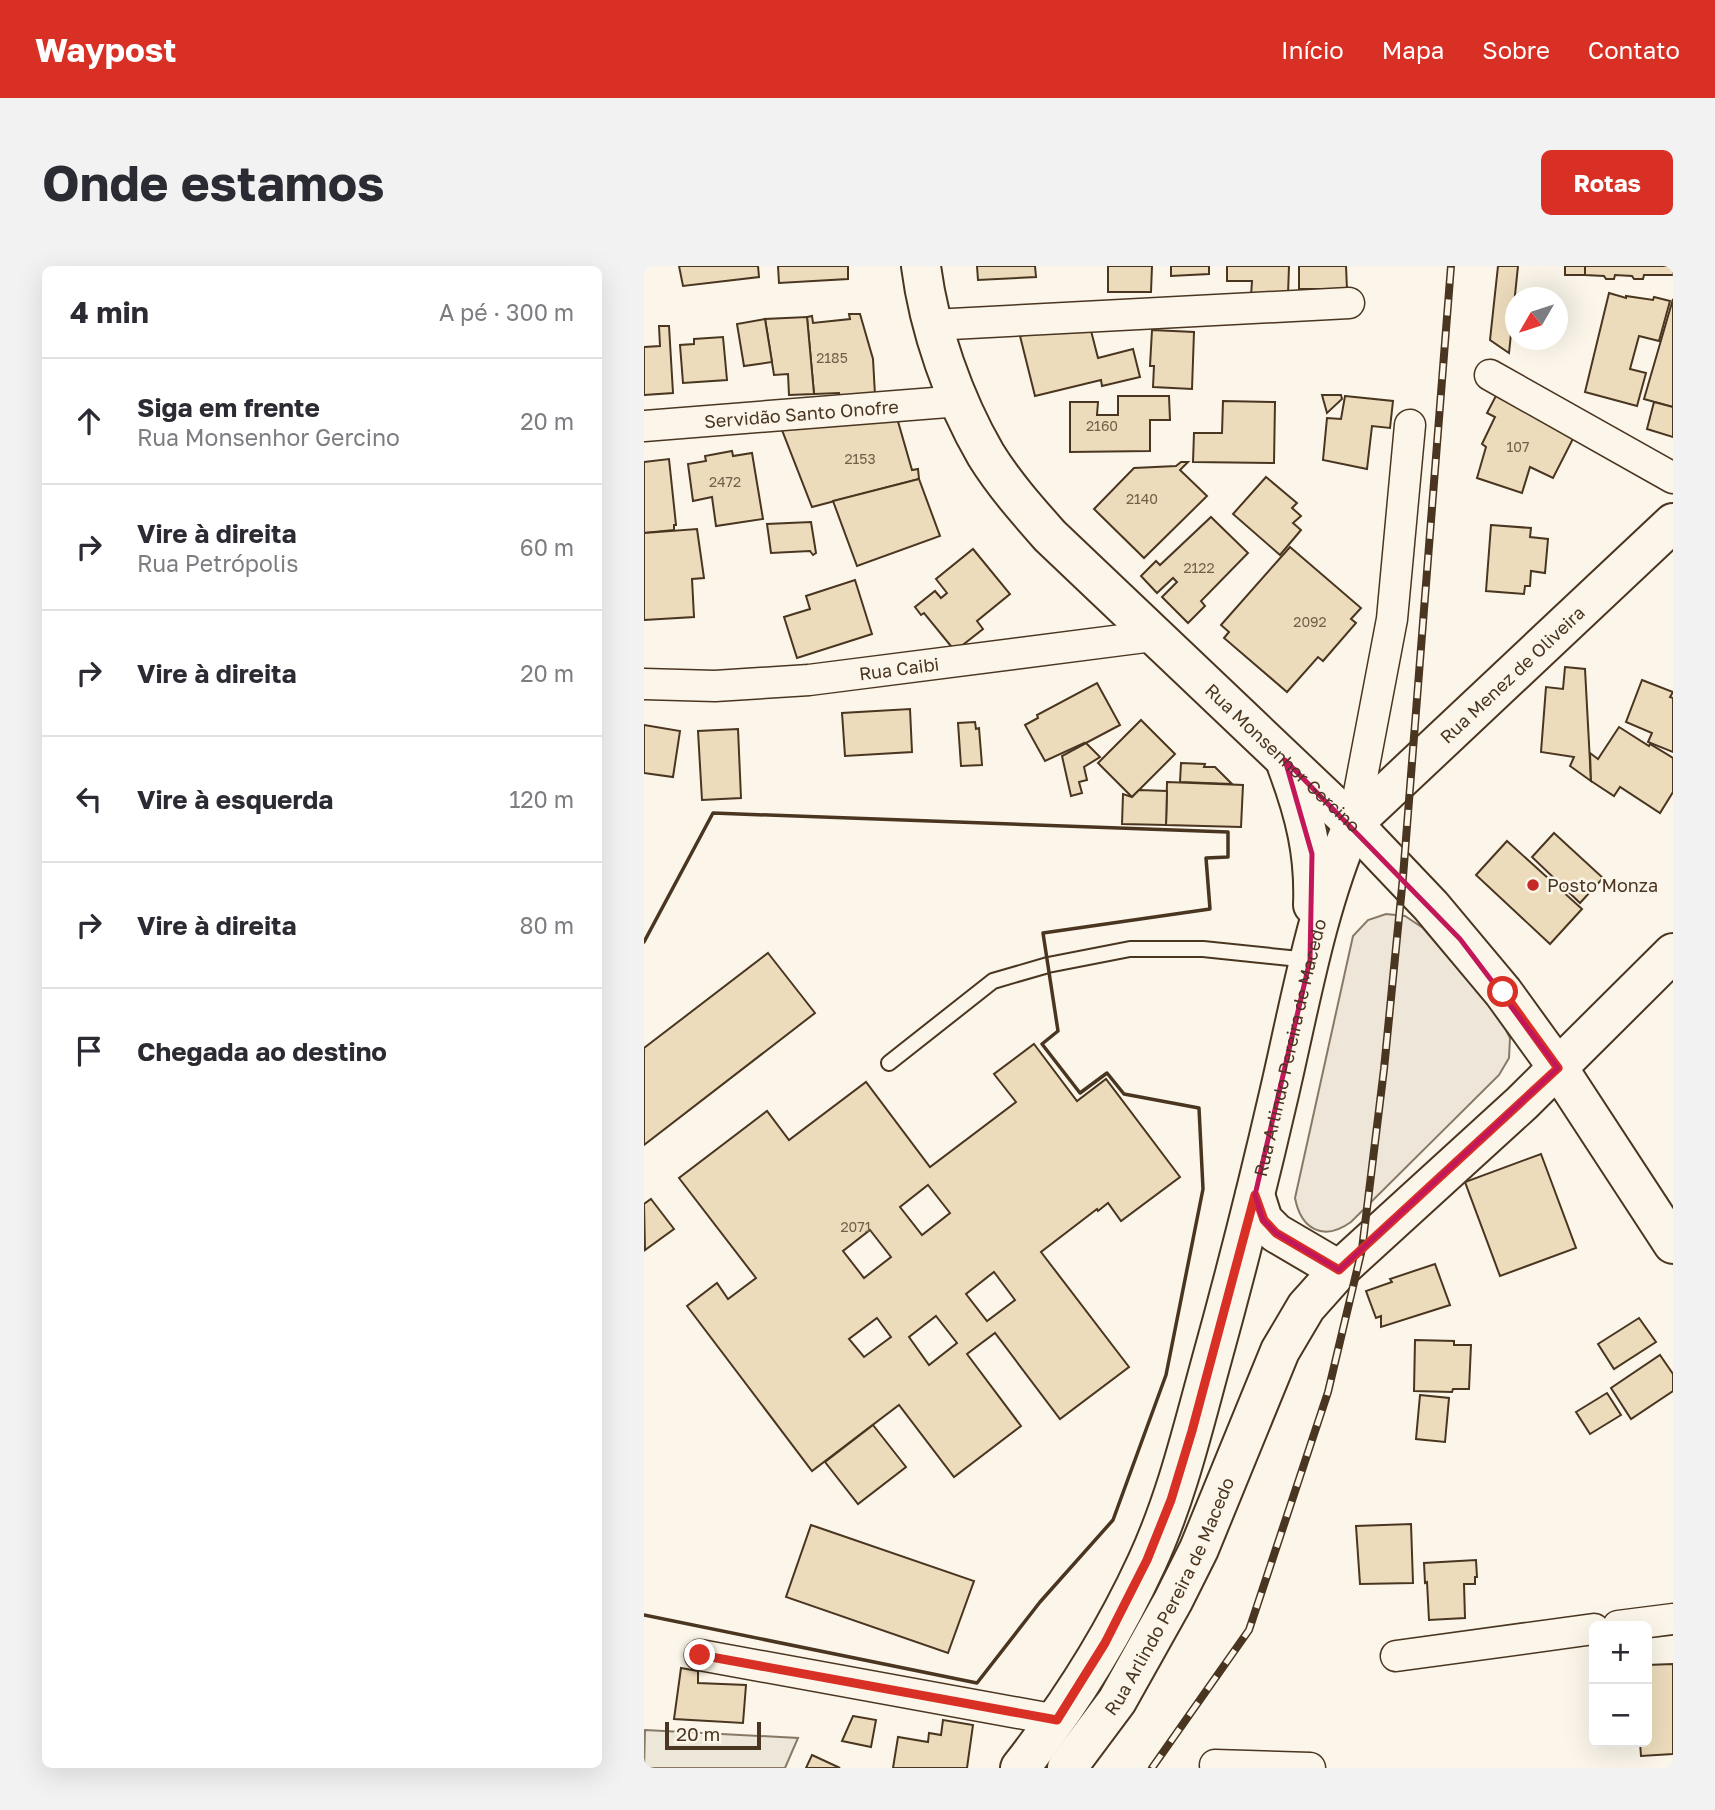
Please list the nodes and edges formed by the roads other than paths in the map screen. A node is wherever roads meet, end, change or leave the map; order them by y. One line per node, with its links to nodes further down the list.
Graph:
1 (921, 266): 3 (main road, Rua Monsenhor Gercino)
2 (1349, 303): 3 (street)
3 (932, 325): 5 (main road, Rua Monsenhor Gercino)
4 (1490, 375): 8 (street)
5 (960, 401): 7 (street, Servidão Santo Onofre); 10 (main road, Rua Monsenhor Gercino)
6 (1410, 425): 13 (street)
7 (644, 426)
8 (1673, 478)
9 (1673, 523): 13 (main road, Rua Menez de Oliveira)
10 (1153, 636): 11 (street, Rua Caibi); 12 (main road, Rua Monsenhor Gercino)
11 (644, 684)
12 (1285, 760): 13 (main road, Rua Monsenhor Gercino); 15 (main road)
13 (1353, 824): 15 (main road, Rua Arlindo Pereira de Macedo); 17 (main road, Rua Monsenhor Gercino)
14 (1673, 953): 17 (main road, Rua Arlindo Pereira de Macedo)
15 (1310, 960): 16 (lane); 18 (main road, Rua Arlindo Pereira de Macedo)
16 (889, 1063)
17 (1558, 1068): 19 (main road, Rua Monsenhor Gercino); 20 (main road, Rua Arlindo Pereira de Macedo)
18 (1255, 1195): 20 (main road); 26 (main road, Rua Arlindo Pereira de Macedo)
19 (1673, 1244)
20 (1339, 1270): 29 (main road, Rua Arlindo Pereira de Macedo)
21 (1673, 1619): 22 (street)
22 (1652, 1622)
23 (1589, 1630): 25 (street)
24 (700, 1655): 26 (street)
25 (1396, 1656)
26 (1057, 1720): 28 (main road, Rua Arlindo Pereira de Macedo)
27 (1215, 1765): 30 (street)
28 (1020, 1768)
29 (1067, 1768)
30 (1310, 1768)

